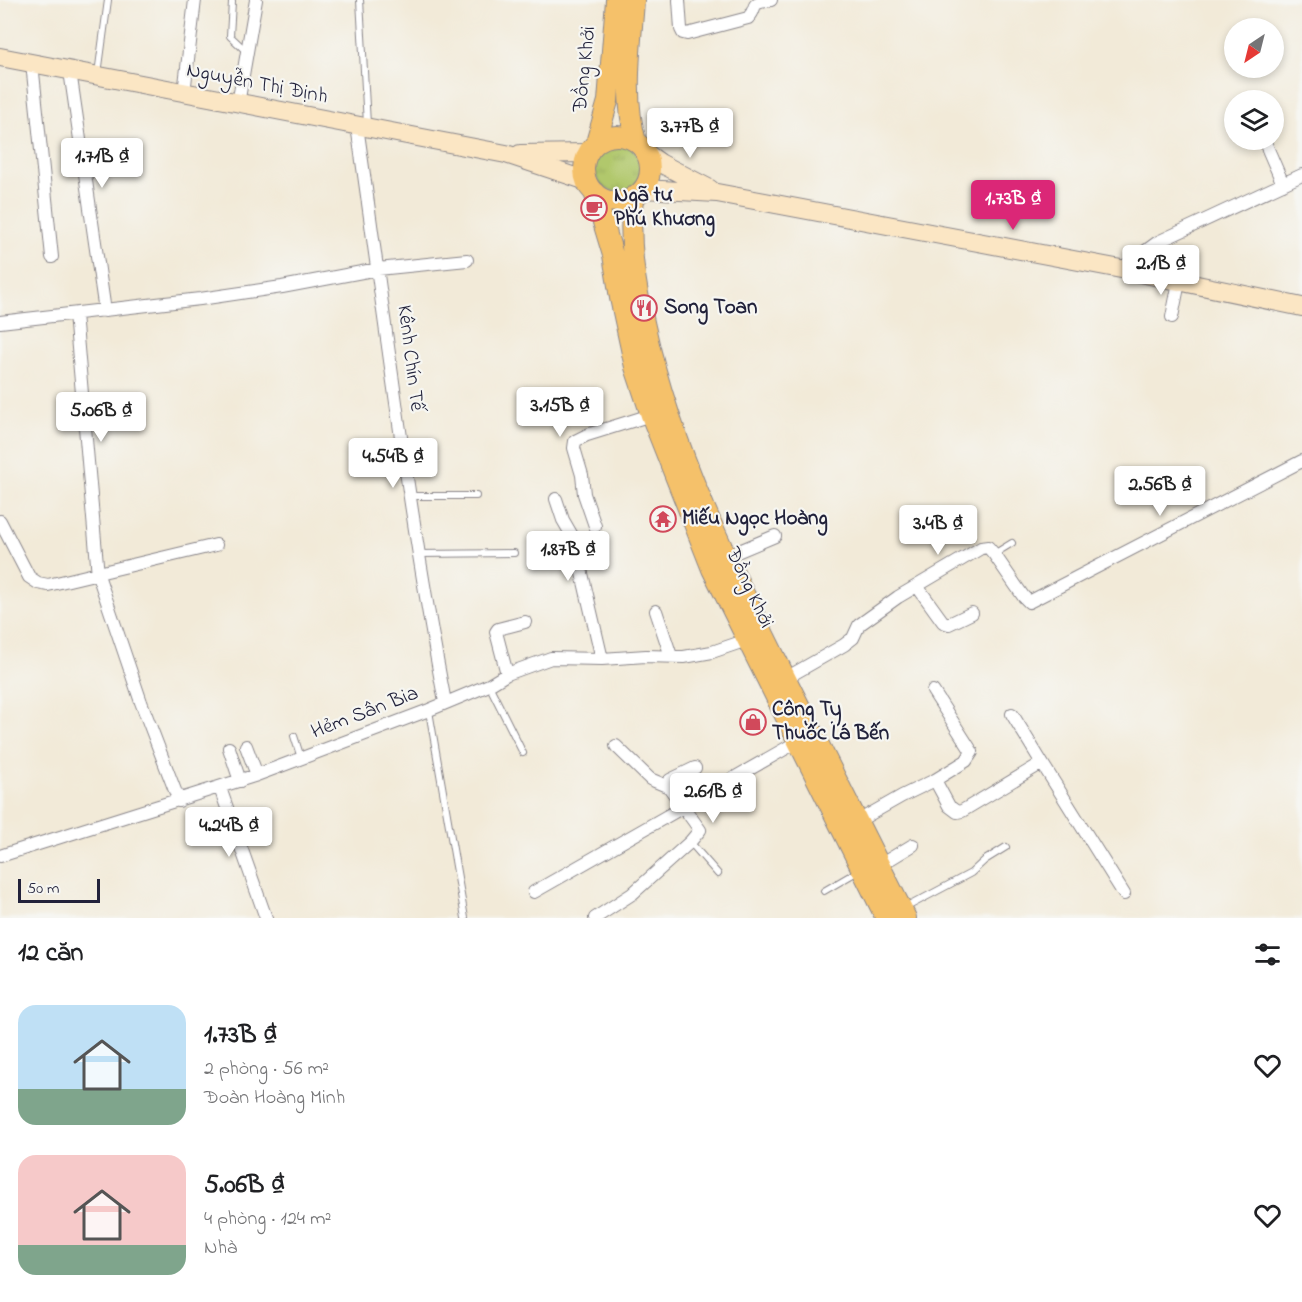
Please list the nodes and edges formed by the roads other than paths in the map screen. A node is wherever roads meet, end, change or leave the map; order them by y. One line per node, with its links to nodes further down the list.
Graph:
1 (108, 0): 14 (lane)
2 (195, 0): 15 (street)
3 (256, 0): 10 (street)
4 (360, 0): 17 (lane, Kênh Chín Tế)
5 (616, 0): 18 (main road, Đồng Khởi)
6 (634, 0): 19 (main road, Đồng Khởi)
7 (679, 0): 8 (street)
8 (771, 0)
9 (232, 2): 10 (lane)
10 (247, 53): 16 (street)
11 (0, 57): 12 (main road, Nguyễn Thị Định)
12 (32, 63): 13 (main road, Nguyễn Thị Định); 27 (street)
13 (70, 71): 14 (main road, Nguyễn Thị Định); 34 (street)
14 (98, 76): 15 (main road, Nguyễn Thị Định)
15 (184, 93): 16 (main road, Nguyễn Thị Định)
16 (238, 104): 17 (main road, Nguyễn Thị Định)
17 (362, 127): 21 (main road, Nguyễn Thị Định); 29 (street, Kênh Chín Tế)
18 (592, 148): 19 (main road); 21 (main road, Nguyễn Thị Định); 24 (main road)
19 (641, 148): 25 (main road); 26 (main road)
20 (1268, 150): 23 (street)
21 (506, 154): 24 (main road, Nguyễn Thị Định)
22 (1302, 175): 23 (street)
23 (1283, 184): 30 (street)
24 (590, 187): 25 (main road); 32 (main road, Đồng Khởi)
25 (638, 193): 26 (main road); 32 (main road, Đồng Khởi)
26 (717, 193): 30 (main road)
27 (52, 256)
28 (467, 260): 29 (street)
29 (378, 270): 34 (street); 40 (street, Kênh Chín Tế)
30 (1121, 270): 31 (main road)
31 (1179, 282): 33 (main road); 36 (street)
32 (629, 296): 38 (main road, Đồng Khởi); 51 (main road, Đồng Khởi)
33 (1302, 307)
34 (105, 311): 35 (street)
35 (75, 314): 37 (street); 52 (street)
36 (1172, 317)
37 (0, 322)
38 (651, 415): 44 (street); 51 (main road, Đồng Khởi)
39 (1302, 461): 50 (street)
40 (409, 496): 41 (lane); 49 (street, Kênh Chín Tế)
41 (476, 496)
42 (556, 499): 59 (street)
43 (0, 521): 52 (street)
44 (595, 526)
45 (775, 536): 51 (street)
46 (1012, 543): 50 (lane)
47 (216, 545): 52 (street)
48 (514, 553): 49 (lane)
49 (418, 554): 64 (street, Kênh Chín Tế)
50 (994, 554): 53 (street)
51 (721, 563): 57 (main road, Đồng Khởi); 61 (main road, Đồng Khởi)
52 (98, 575): 81 (street)
53 (917, 586): 55 (street); 61 (street)
54 (656, 611): 58 (street)
55 (972, 613)
56 (525, 622): 60 (street)
57 (747, 640): 58 (street, Hẻm Sân Bia); 68 (main road, Đồng Khởi)
58 (670, 656): 59 (street, Hẻm Sân Bia)
59 (602, 659): 60 (street, Hẻm Sân Bia)
60 (507, 674): 62 (street, Hẻm Sân Bia)
61 (786, 678): 83 (main road, Đồng Khởi)
62 (489, 685): 64 (street, Hẻm Sân Bia); 72 (lane)
63 (933, 691): 77 (street)
64 (445, 702): 65 (street, Hẻm Sân Bia)
65 (429, 710): 73 (street, Hẻm Sân Bia); 95 (lane)
66 (1012, 714): 74 (street)
67 (294, 736): 73 (lane)
68 (796, 742): 82 (street); 88 (main road, Đồng Khởi)
69 (246, 746): 76 (street)
70 (616, 746): 79 (street)
71 (229, 748): 78 (street)
72 (523, 753)
73 (301, 759): 76 (street, Hẻm Sân Bia)
74 (1042, 763): 77 (street); 92 (street)
75 (695, 768): 79 (street)
76 (257, 775): 78 (street, Hẻm Sân Bia)
77 (935, 780): 83 (street)
78 (240, 781): 80 (street, Hẻm Sân Bia)
79 (669, 787): 82 (street)
80 (220, 788): 81 (street, Hẻm Sân Bia); 94 (street)
81 (179, 801): 87 (street, Hẻm Sân Bia)
82 (682, 807): 84 (street); 91 (street)
83 (858, 821): 88 (main road, Đồng Khởi)
84 (690, 842): 89 (lane); 96 (street)
85 (914, 845): 88 (street)
86 (1006, 847): 93 (lane)
87 (0, 856)
88 (868, 869): 90 (lane); 93 (main road, Đồng Khởi)
89 (718, 874)
90 (824, 891)
91 (534, 892)
92 (1124, 894)
93 (898, 915)
94 (266, 918)
95 (465, 918)
96 (595, 918)

